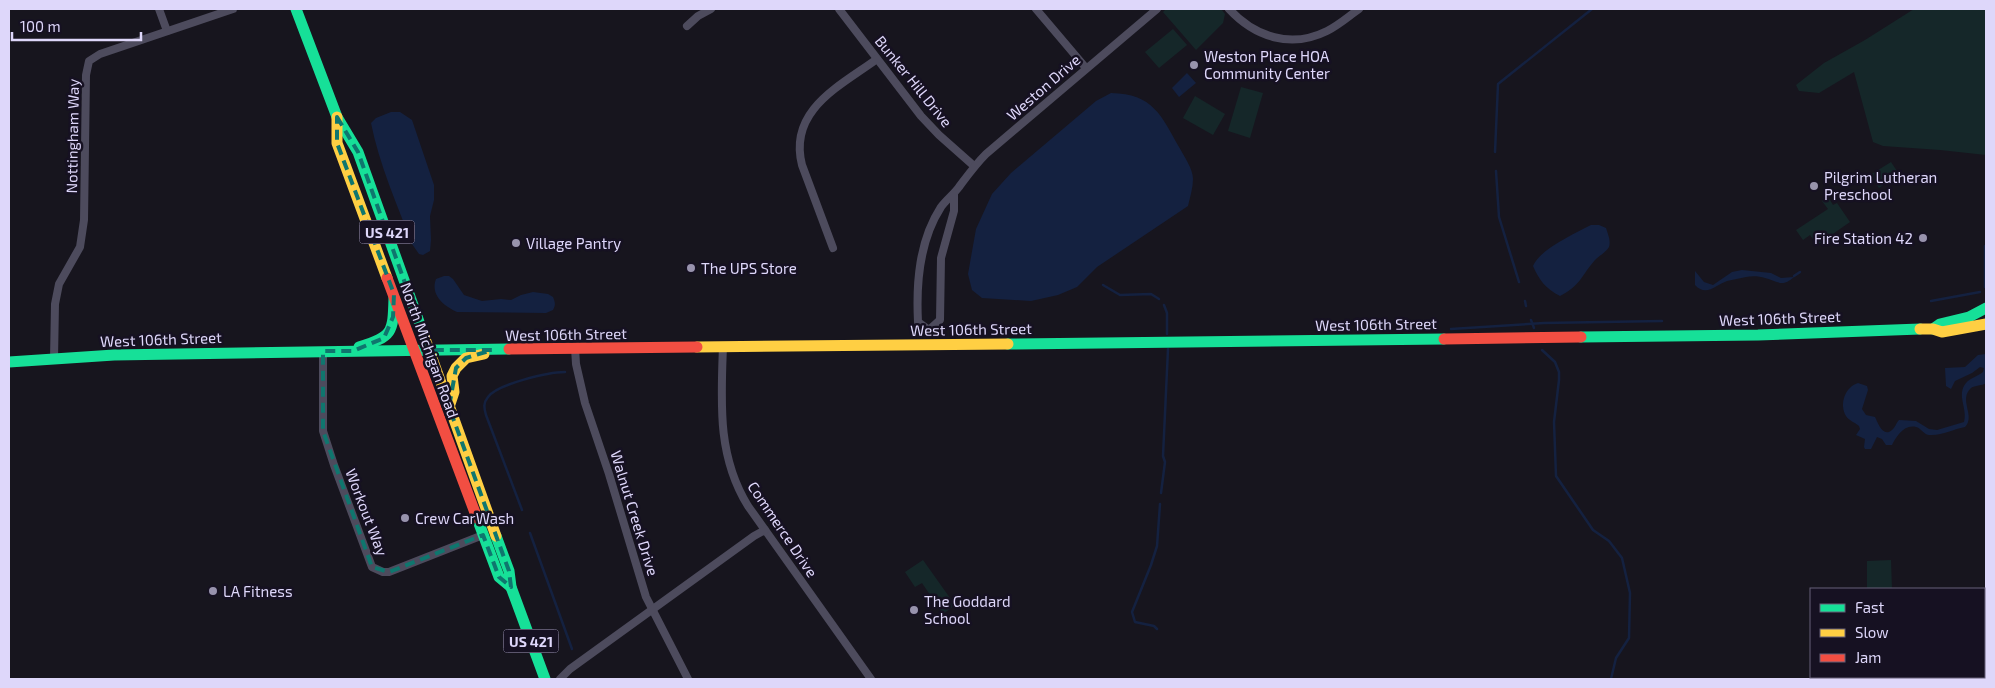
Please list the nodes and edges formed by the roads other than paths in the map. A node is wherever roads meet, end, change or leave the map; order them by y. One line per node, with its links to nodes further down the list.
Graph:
1 (159, 9): 11 (street)
2 (233, 9): 11 (street, Nottingham Way)
3 (296, 9): 14 (street, North Michigan Road / US 421)
4 (711, 9): 10 (street)
5 (838, 9): 12 (street, Bunker Hill Drive)
6 (1036, 9): 13 (street)
7 (1157, 9): 13 (street, Weston Drive)
8 (1229, 9): 9 (street)
9 (1360, 9)
10 (687, 26)
11 (167, 31): 31 (street, Nottingham Way)
12 (877, 59): 15 (street, Bunker Hill Drive); 17 (street)
13 (1086, 68): 15 (street, Weston Drive)
14 (337, 118): 18 (street, North Michigan Road / US 421); 28 (street, North Michigan Road / US 421)
15 (974, 166): 16 (street, Weston Drive)
16 (954, 194): 22 (street); 22 (street, Weston Drive)
17 (833, 248)
18 (394, 294): 26 (street); 27 (street, North Michigan Road / US 421)
19 (1986, 308): 21 (street, West 106th Street)
20 (1986, 324): 21 (street, West 106th Street)
21 (1933, 328): 23 (street, West 106th Street)
22 (928, 330): 23 (street, Weston Drive)
23 (929, 344): 24 (street, West 106th Street)
24 (723, 346): 25 (street, West 106th Street); 34 (street, Commerce Drive)
25 (575, 348): 29 (street, West 106th Street); 37 (street, Walnut Creek Drive)
26 (353, 350): 27 (street, West 106th Street); 30 (street, West 106th Street)
27 (414, 350): 28 (street, West 106th Street); 35 (street, North Michigan Road / US 421)
28 (429, 350): 29 (street, West 106th Street); 33 (street, North Michigan Road / US 421)
29 (492, 350): 33 (street)
30 (323, 351): 31 (street, West 106th Street); 35 (street, Workout Way)
31 (54, 359): 32 (street, West 106th Street)
32 (9, 362)
33 (449, 407): 36 (street, North Michigan Road / US 421)
34 (765, 530): 37 (street); 41 (street, Commerce Drive)
35 (483, 535): 36 (street, North Michigan Road / US 421)
36 (511, 587): 38 (street, North Michigan Road / US 421)
37 (652, 609): 39 (street); 40 (street, Walnut Creek Drive)
38 (546, 679)
39 (560, 679)
40 (688, 679)
41 (871, 679)

